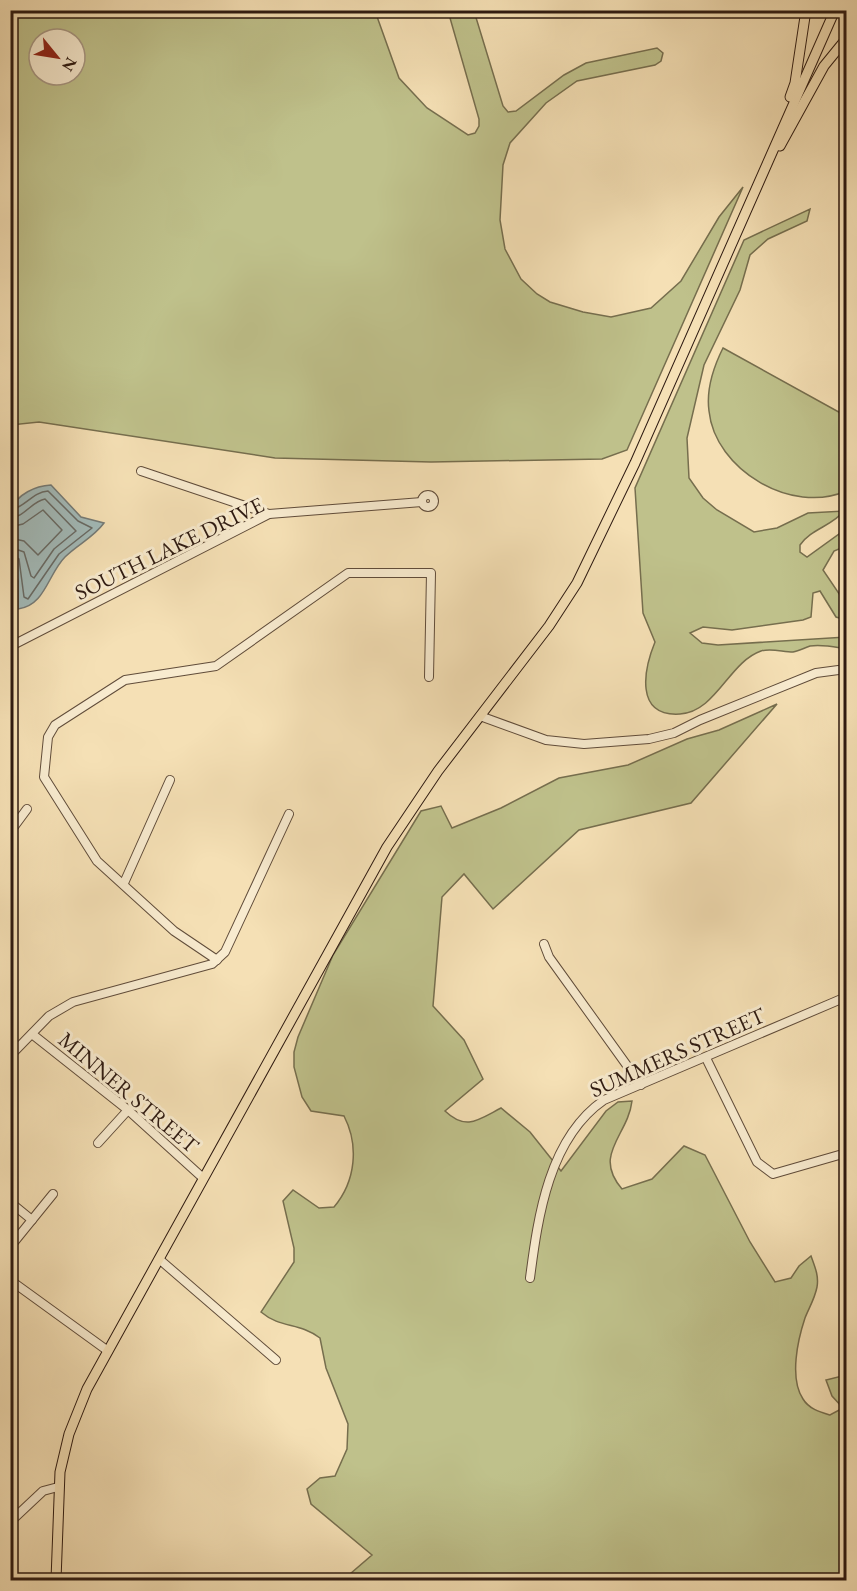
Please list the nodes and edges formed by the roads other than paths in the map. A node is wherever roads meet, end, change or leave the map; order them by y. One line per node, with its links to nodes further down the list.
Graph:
1 (806, 10): 4 (main road)
2 (835, 10): 4 (main road)
3 (846, 39): 4 (main road)
4 (769, 159): 11 (main road)
5 (141, 471): 7 (street)
6 (422, 502): 7 (street, SOUTH LAKE DRIVE)
7 (270, 514): 8 (street, SOUTH LAKE DRIVE)
8 (10, 643)
9 (846, 669): 11 (street)
10 (429, 677): 16 (street)
11 (480, 716): 27 (main road)
12 (170, 780): 16 (street)
13 (27, 809): 15 (street)
14 (289, 814): 18 (street)
15 (10, 832)
16 (124, 883): 18 (street)
17 (544, 944): 23 (street)
18 (217, 960): 20 (street)
19 (846, 997): 22 (street, SUMMERS STREET)
20 (32, 1034): 21 (street); 24 (street, MINNER STREET)
21 (10, 1056)
22 (706, 1058): 23 (street, SUMMERS STREET); 26 (street)
23 (641, 1085): 33 (street, SUMMERS STREET)
24 (128, 1110): 25 (street); 27 (street, MINNER STREET)
25 (98, 1143)
26 (846, 1153)
27 (202, 1178): 32 (main road)
28 (53, 1194): 30 (street)
29 (10, 1202): 30 (street)
30 (32, 1220): 31 (street)
31 (10, 1247)
32 (159, 1259): 35 (main road); 36 (street)
33 (530, 1278)
34 (10, 1280): 35 (street)
35 (108, 1351): 37 (main road)
36 (276, 1360)
37 (58, 1487): 38 (street); 39 (main road)
38 (10, 1522)
39 (56, 1561): 40 (main road); 41 (main road); 42 (main road)
40 (49, 1581)
41 (56, 1581)
42 (62, 1581)

